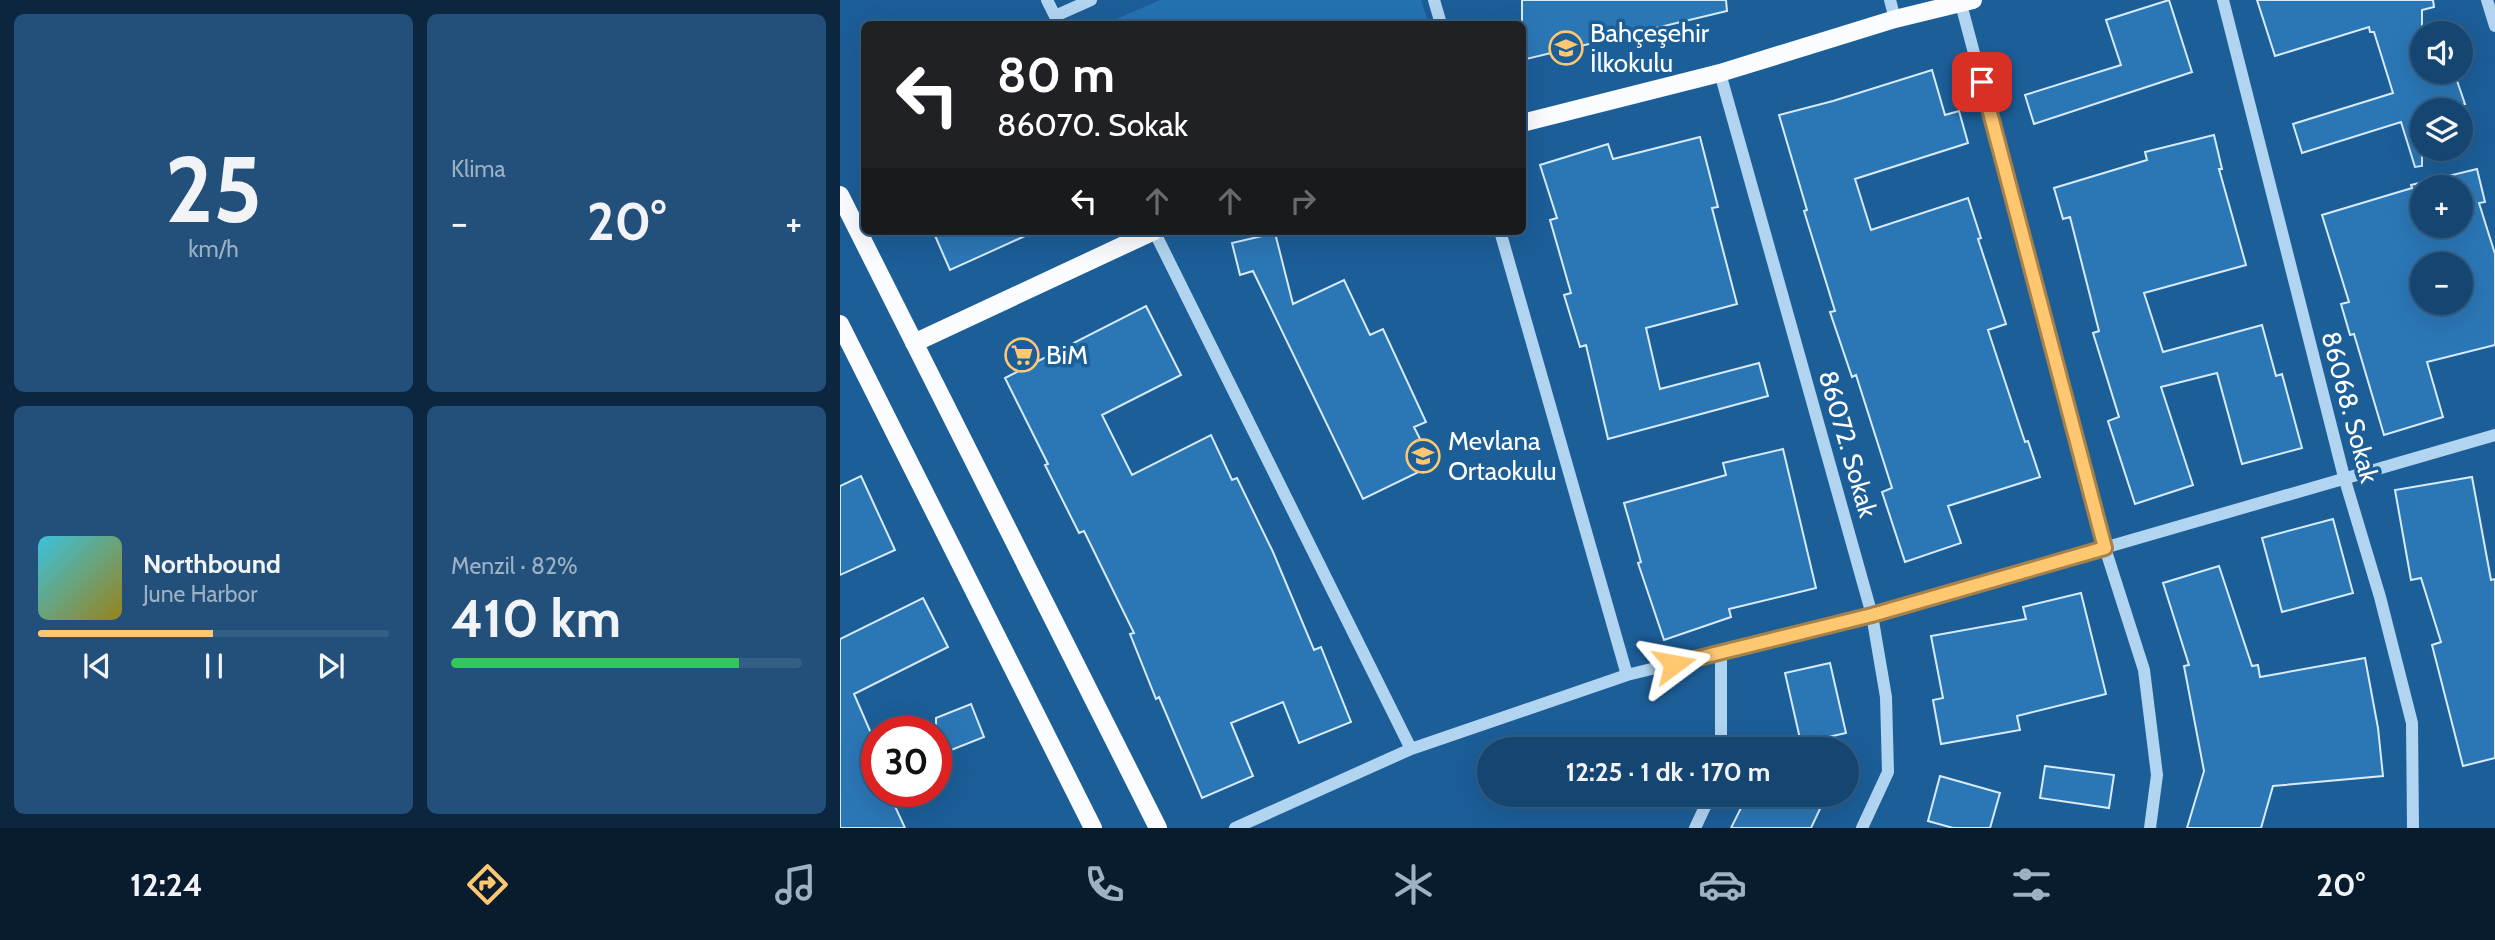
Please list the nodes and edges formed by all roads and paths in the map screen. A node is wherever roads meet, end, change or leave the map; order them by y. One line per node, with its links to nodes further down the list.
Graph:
1 (1047, 0): 9 (street)
2 (1091, 0): 9 (street)
3 (1434, 0): 10 (street)
4 (1890, 0): 8 (street)
5 (2222, 0): 21 (street, 86068. Sokak)
6 (2487, 0): 11 (street)
7 (1967, 2): 8 (main road); 22 (street)
8 (1895, 19): 12 (main road)
9 (1057, 20)
10 (1440, 21)
11 (2495, 26)
12 (1720, 73): 13 (main road); 23 (street, 86072. Sokak)
13 (1526, 122)
14 (840, 195): 19 (main road)
15 (1145, 235): 19 (main road)
16 (1156, 235): 27 (street)
17 (1501, 235): 25 (street)
18 (840, 324): 29 (main road)
19 (915, 342): 30 (main road)
20 (2495, 435): 21 (street)
21 (2344, 477): 22 (street); 35 (street, 86068. Sokak)
22 (2105, 548): 23 (street); 34 (street)
23 (1872, 615): 24 (street); 33 (street, 86072. Sokak)
24 (1721, 653): 25 (street); 26 (street)
25 (1627, 675): 27 (street)
26 (1721, 737)
27 (1412, 749): 31 (street)
28 (1706, 807): 32 (street)
29 (1093, 828)
30 (1158, 828)
31 (1235, 828)
32 (1695, 828)
33 (1862, 828)
34 (2150, 828)
35 (2413, 828)

